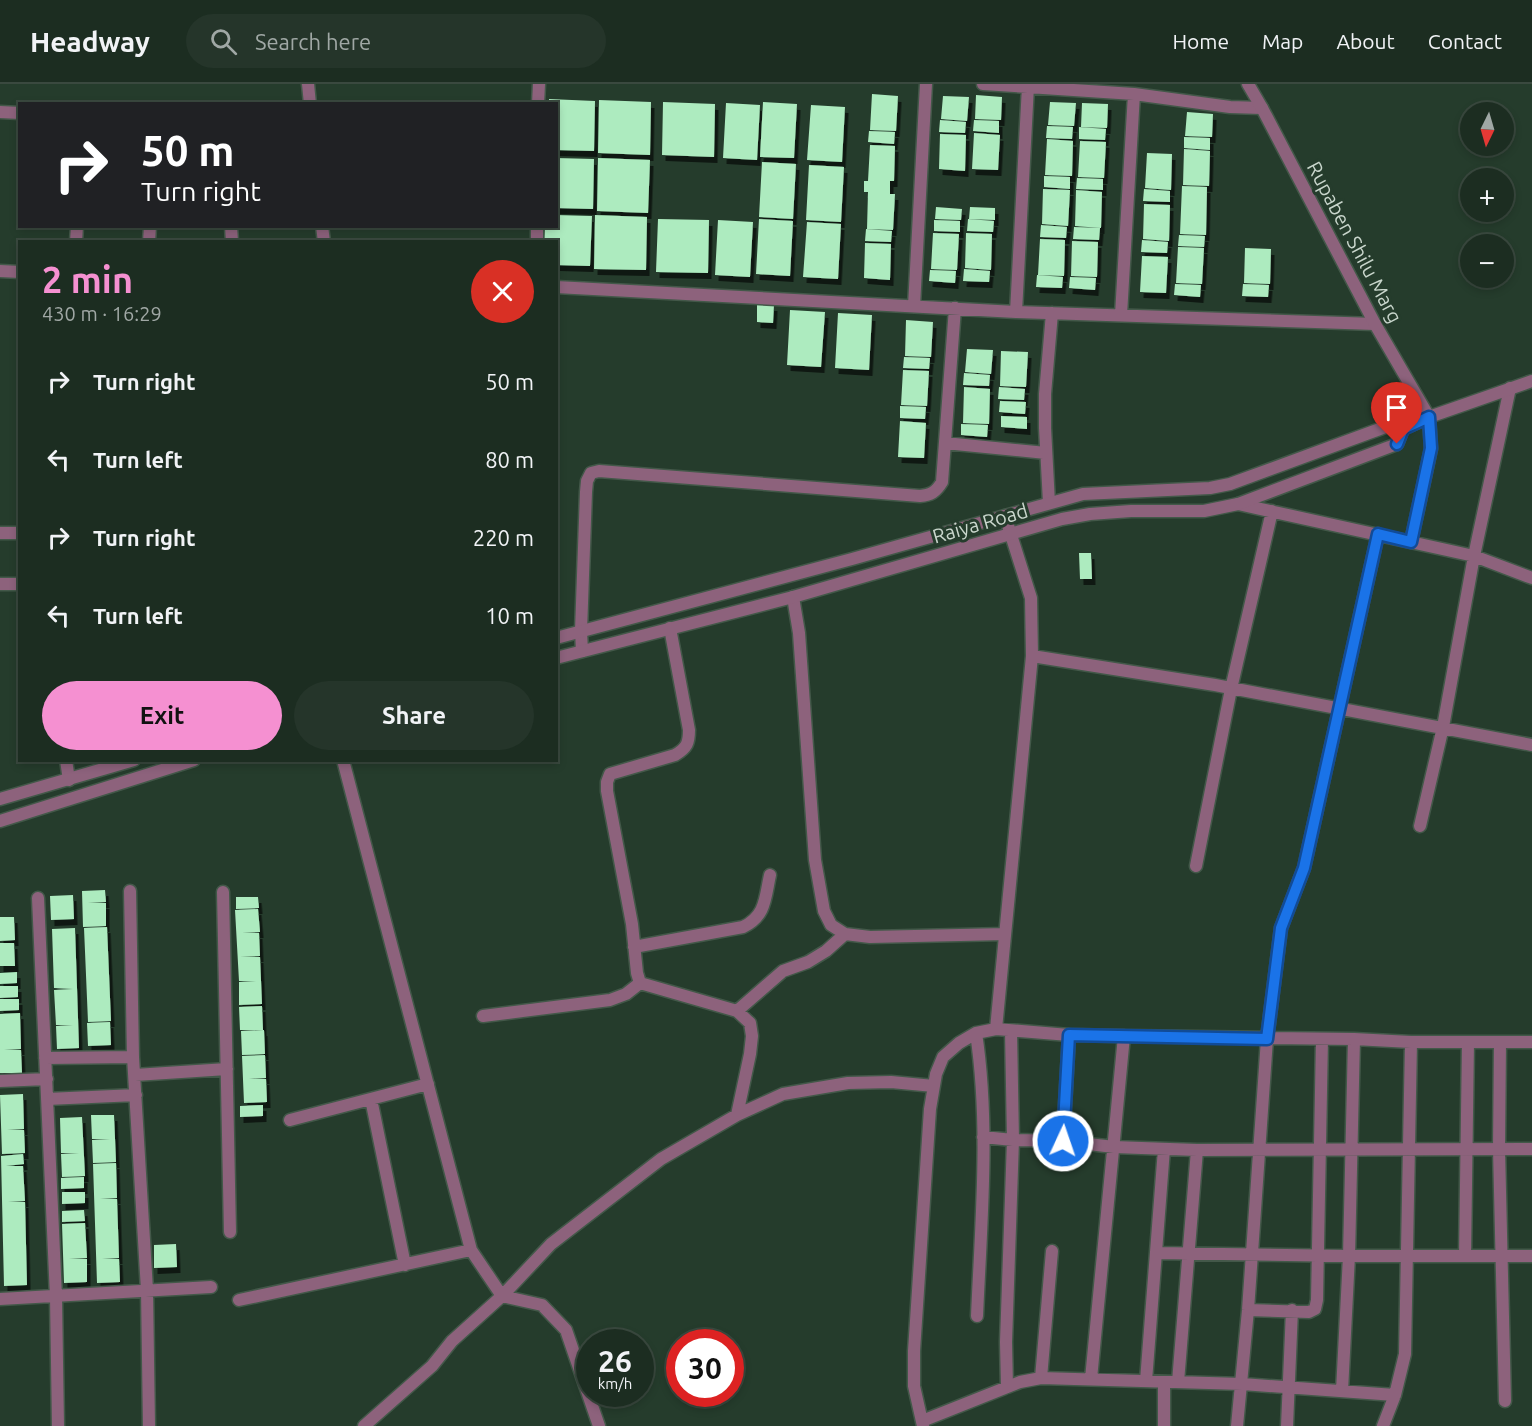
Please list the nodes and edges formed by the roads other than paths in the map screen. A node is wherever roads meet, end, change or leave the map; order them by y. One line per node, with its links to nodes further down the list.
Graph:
1 (308, 84): 8 (street)
2 (539, 84): 9 (street)
3 (926, 84): 16 (street)
4 (983, 84): 6 (street)
5 (1248, 84): 10 (street, Rupaben Shilu Marg)
6 (1028, 86): 7 (street); 18 (street)
7 (1134, 94): 10 (street); 20 (street)
8 (310, 102)
9 (537, 102)
10 (1262, 108): 21 (street, Rupaben Shilu Marg)
11 (0, 112): 12 (street)
12 (18, 112)
13 (0, 271): 14 (street)
14 (18, 272)
15 (558, 287): 16 (street)
16 (914, 306): 17 (street)
17 (955, 308): 18 (street); 26 (street)
18 (1016, 312): 19 (street)
19 (1052, 313): 20 (street); 27 (street)
20 (1121, 315): 21 (street)
21 (1375, 324): 24 (street, Rupaben Shilu Marg)
22 (1532, 381): 23 (street, Raiya Road)
23 (1510, 388): 24 (street, Raiya Road); 37 (street)
24 (1429, 417): 25 (street, Raiya Road); 36 (street)
25 (1403, 429): 28 (street, Raiya Road); 29 (street, Raiya Road)
26 (945, 443): 27 (street); 43 (street)
27 (1046, 453): 28 (street)
28 (1049, 503): 31 (street, Raiya Road)
29 (1238, 504): 30 (street); 34 (street, Raiya Road)
30 (1272, 511): 35 (street); 48 (street)
31 (1005, 516): 34 (street); 43 (street, Raiya Road)
32 (0, 533): 33 (street)
33 (18, 534)
34 (1011, 534): 41 (street, Raiya Road); 46 (street)
35 (1378, 534): 36 (street); 49 (street)
36 (1411, 542): 37 (street)
37 (1474, 556): 38 (street); 50 (street)
38 (1532, 578)
39 (0, 584): 40 (street)
40 (18, 584)
41 (793, 597): 42 (street, Raiya Road); 65 (street)
42 (670, 628): 45 (street, Raiya Road); 67 (street)
43 (581, 632): 44 (street, Raiya Road); 45 (street)
44 (558, 638)
45 (582, 651): 47 (street, Raiya Road)
46 (1032, 656): 48 (street); 66 (street)
47 (558, 657)
48 (1231, 689): 49 (street); 60 (street)
49 (1339, 708): 50 (street); 76 (street)
50 (1443, 727): 51 (street); 59 (street)
51 (1532, 745)
52 (66, 762): 56 (street)
53 (188, 762): 58 (street)
54 (344, 762): 89 (street)
55 (117, 763): 56 (street)
56 (69, 780): 57 (street)
57 (0, 800)
58 (0, 821)
59 (1420, 826)
60 (1196, 866)
61 (770, 875): 67 (street)
62 (130, 891): 83 (street)
63 (224, 892): 85 (street)
64 (38, 898): 84 (street)
65 (845, 934): 66 (street); 69 (street)
66 (1005, 934): 71 (street)
67 (634, 946): 68 (street)
68 (640, 983): 69 (street); 70 (street)
69 (737, 1011): 94 (street)
70 (483, 1016)
71 (996, 1029): 72 (street); 73 (street)
72 (1011, 1031): 74 (street); 97 (street)
73 (976, 1033): 90 (street); 96 (street)
74 (1069, 1035): 75 (street); 98 (street)
75 (1124, 1036): 76 (street); 99 (street)
76 (1267, 1039): 77 (street); 104 (street)
77 (1322, 1039): 78 (street); 105 (street)
78 (1354, 1039): 79 (street); 106 (street)
79 (1411, 1042): 80 (street); 107 (street)
80 (1468, 1042): 81 (street); 108 (street)
81 (1500, 1042): 82 (street); 101 (street)
82 (1532, 1042)
83 (134, 1056): 84 (street); 86 (street)
84 (45, 1058): 87 (street)
85 (227, 1069): 86 (street); 109 (street)
86 (135, 1075): 91 (street)
87 (47, 1079): 88 (street); 92 (street)
88 (0, 1081)
89 (428, 1084): 93 (street); 110 (street)
90 (934, 1086): 94 (street); 142 (street)
91 (136, 1095): 92 (street); 123 (street)
92 (47, 1099): 125 (street)
93 (371, 1099): 95 (street); 121 (street)
94 (737, 1115): 124 (street)
95 (290, 1120)
96 (983, 1137): 97 (street); 130 (street)
97 (1013, 1140): 98 (street); 137 (street)
98 (1063, 1141): 99 (street)
99 (1114, 1147): 100 (street); 132 (street)
100 (1164, 1149): 103 (street); 112 (street)
101 (1499, 1149): 102 (street); 108 (street); 118 (street)
102 (1532, 1149)
103 (1197, 1150): 104 (street); 113 (street)
104 (1260, 1150): 105 (street); 114 (street)
105 (1320, 1150): 106 (street); 115 (street)
106 (1350, 1150): 107 (street); 116 (street)
107 (1410, 1150): 108 (street); 120 (street)
108 (1467, 1150): 117 (street)
109 (230, 1232)
110 (471, 1250): 121 (street); 124 (street)
111 (1052, 1251): 131 (street)
112 (1157, 1253): 113 (street); 133 (street)
113 (1188, 1253): 114 (street); 135 (street)
114 (1251, 1255): 115 (street); 128 (street)
115 (1318, 1256): 116 (street); 129 (street)
116 (1349, 1256): 120 (street); 139 (street)
117 (1465, 1256): 118 (street); 120 (street)
118 (1502, 1256): 119 (street); 141 (street)
119 (1532, 1256)
120 (1407, 1257): 140 (street)
121 (405, 1264): 127 (street)
122 (211, 1287): 123 (street)
123 (147, 1290): 125 (street); 144 (street)
124 (502, 1296): 145 (street); 146 (street)
125 (56, 1297): 126 (street); 143 (street)
126 (0, 1299)
127 (239, 1300)
128 (1248, 1310): 129 (street); 136 (street)
129 (1293, 1310): 138 (street)
130 (977, 1316)
131 (1041, 1378): 132 (street); 137 (street)
132 (1091, 1379): 133 (street)
133 (1146, 1381): 134 (street)
134 (1164, 1382): 135 (street); 147 (street)
135 (1178, 1382): 136 (street)
136 (1242, 1384): 138 (street); 148 (street)
137 (1007, 1387): 142 (street)
138 (1288, 1387): 139 (street); 149 (street)
139 (1342, 1391): 140 (street)
140 (1395, 1395): 150 (street)
141 (1505, 1401)
142 (923, 1424)
143 (58, 1426)
144 (149, 1426)
145 (364, 1426)
146 (599, 1426)
147 (1164, 1426)
148 (1237, 1426)
149 (1287, 1426)
150 (1383, 1426)

